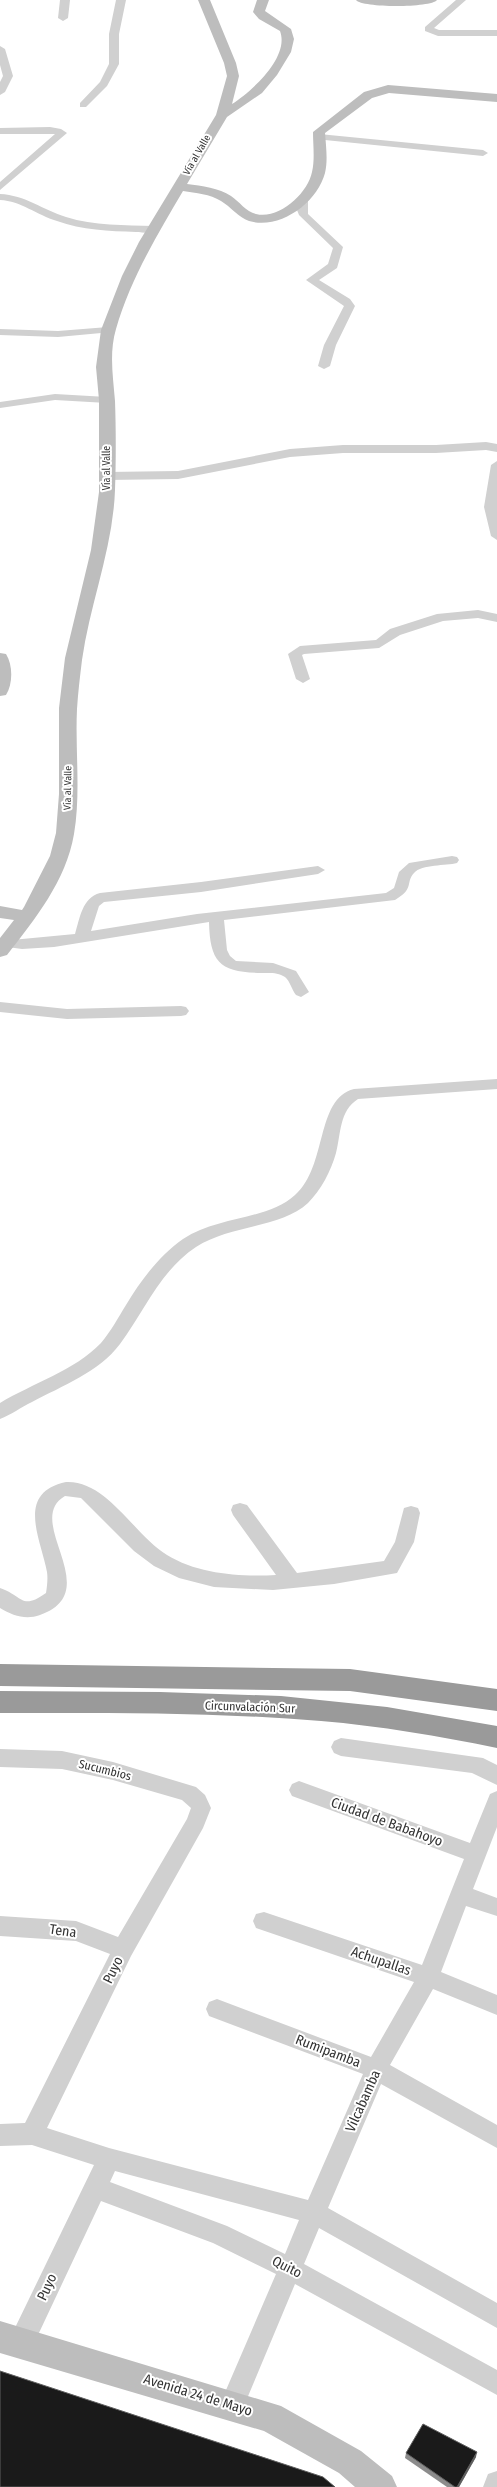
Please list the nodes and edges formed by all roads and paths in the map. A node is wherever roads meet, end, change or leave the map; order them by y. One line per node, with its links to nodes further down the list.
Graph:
1 (65, 0): 8 (street)
2 (121, 0): 13 (street)
3 (204, 0): 14 (main road, Vía al Valle)
4 (263, 0): 14 (main road)
5 (362, 0): 6 (main road)
6 (431, 0)
7 (461, 0): 9 (street)
8 (63, 18)
9 (497, 33)
10 (0, 49): 11 (street)
11 (0, 92)
12 (497, 98): 16 (main road)
13 (83, 105)
14 (222, 115): 20 (main road, Vía al Valle)
15 (0, 131): 19 (street)
16 (319, 134): 17 (street); 18 (street); 22 (main road)
17 (470, 142)
18 (483, 153)
19 (0, 187)
20 (179, 187): 22 (main road); 23 (main road, Vía al Valle)
21 (0, 197): 23 (street)
22 (303, 199): 26 (street)
23 (154, 229): 24 (main road, Vía al Valle)
24 (108, 330): 25 (street); 27 (main road, Vía al Valle)
25 (0, 332)
26 (324, 366)
27 (107, 400): 28 (street); 31 (main road, Vía al Valle)
28 (0, 405)
29 (497, 448): 31 (street)
30 (497, 465): 32 (street)
31 (106, 476): 40 (main road, Vía al Valle)
32 (497, 536)
33 (497, 618): 35 (street)
34 (0, 658): 36 (main road)
35 (303, 680)
36 (0, 691)
37 (452, 860): 41 (street)
38 (318, 870): 42 (street)
39 (0, 912): 40 (main road)
40 (28, 917): 43 (main road, Vía al Valle)
41 (216, 917): 42 (street); 44 (street)
42 (81, 937): 43 (street)
43 (3, 947)
44 (301, 992)
45 (0, 1007): 46 (street)
46 (181, 1011)
47 (497, 1084): 48 (street)
48 (0, 1412)
49 (240, 1510): 51 (street)
50 (411, 1513): 51 (street)
51 (291, 1580): 52 (street)
52 (0, 1596)
53 (8, 1673): 54 (highway)
54 (497, 1700)
55 (0, 1702): 56 (highway, Circunvalación Sur)
56 (497, 1737)
57 (341, 1747): 59 (street)
58 (0, 1758): 62 (street, Sucumbios)
59 (497, 1776)
60 (299, 1790): 63 (street, Ciudad de Babahoyo)
61 (497, 1800): 63 (street, Vilcabamba)
62 (201, 1808): 68 (street, Puyo)
63 (476, 1854): 64 (street, Vilcabamba)
64 (460, 1894): 65 (street); 69 (street, Vilcabamba)
65 (497, 1907)
66 (264, 1921): 69 (street, Achupallas)
67 (0, 1926): 68 (street, Tena)
68 (123, 1949): 73 (street, Puyo)
69 (428, 1977): 70 (street, Achupallas); 72 (street, Vilcabamba)
70 (497, 2005)
71 (217, 2008): 72 (street, Rumipamba)
72 (376, 2069): 75 (street, Rumipamba); 78 (street, Vilcabamba)
73 (32, 2134): 74 (street); 76 (street)
74 (0, 2135)
75 (497, 2137)
76 (109, 2159): 77 (street); 78 (street)
77 (94, 2187): 79 (street, Quito); 81 (street, Puyo)
78 (315, 2213): 79 (street, Vilcabamba); 80 (street)
79 (291, 2269): 82 (street, Quito); 83 (street, Vilcabamba)
80 (497, 2316)
81 (10, 2340): 83 (main road, Avenida 24 de Mayo)
82 (497, 2383)
83 (232, 2404): 85 (main road, Avenida 24 de Mayo)
84 (497, 2483): 86 (street)
85 (381, 2487)
86 (495, 2487)

